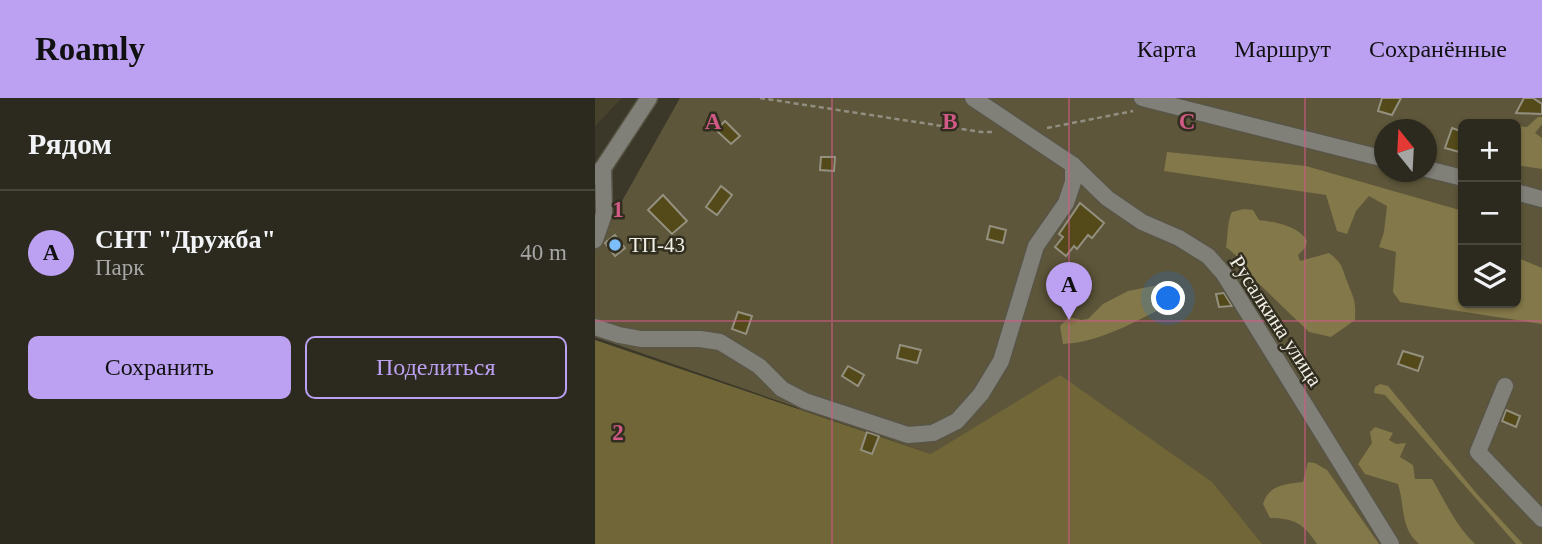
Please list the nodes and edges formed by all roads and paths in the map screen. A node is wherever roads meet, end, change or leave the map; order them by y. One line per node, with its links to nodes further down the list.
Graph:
1 (649, 98): 8 (street)
2 (760, 98): 5 (path)
3 (973, 98): 5 (street, Русалкина улица)
4 (1141, 104): 5 (path); 6 (street)
5 (1026, 132): 7 (street, Русалкина улица)
6 (1374, 157)
7 (1073, 165): 14 (street); 17 (street, Русалкина улица)
8 (599, 172): 13 (street)
9 (1437, 172): 10 (street)
10 (1458, 177)
11 (1521, 193): 12 (street)
12 (1542, 199)
13 (595, 240)
14 (595, 327)
15 (1505, 386): 16 (street)
16 (1542, 519)
17 (1391, 544)

